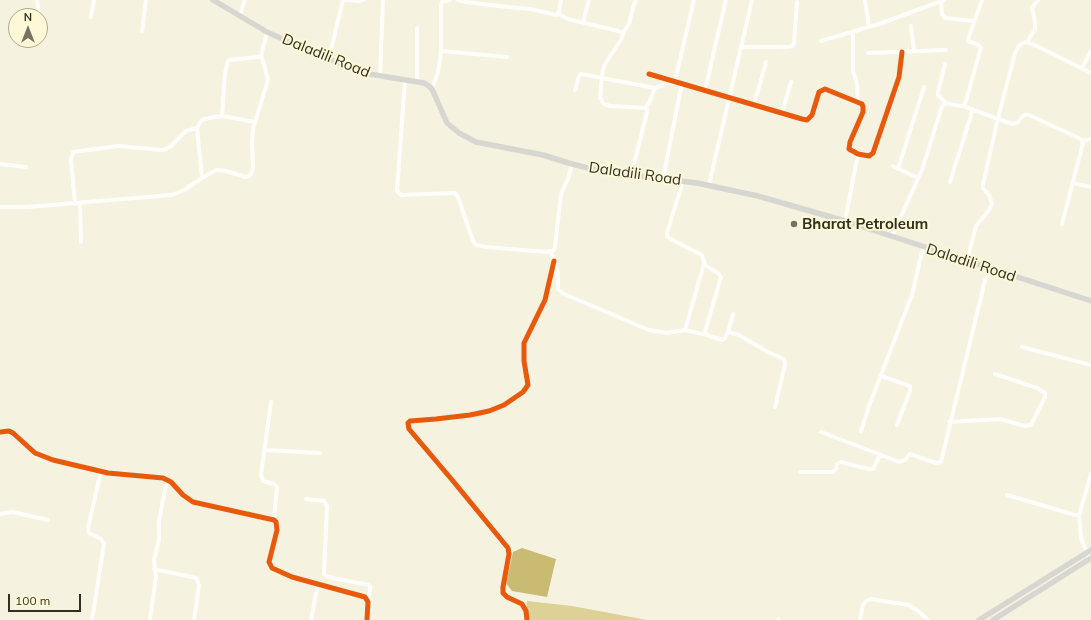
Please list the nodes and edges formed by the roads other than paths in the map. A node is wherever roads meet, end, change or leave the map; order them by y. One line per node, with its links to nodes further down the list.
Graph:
1 (94, 0): 23 (street)
2 (146, 0): 29 (street)
3 (212, 0): 22 (main road, Daladili Road)
4 (245, 0): 22 (street)
5 (344, 0): 6 (street); 44 (street)
6 (363, 0)
7 (383, 0): 50 (street)
8 (450, 0): 37 (street)
9 (458, 0): 21 (street)
10 (561, 0): 21 (street)
11 (590, 0): 25 (street)
12 (636, 0): 32 (street)
13 (694, 0): 53 (street)
14 (726, 0): 61 (street)
15 (752, 0): 35 (street)
16 (865, 0): 27 (street)
17 (982, 0): 24 (street)
18 (1038, 0): 34 (street)
19 (942, 1): 24 (street); 27 (street)
20 (796, 2): 35 (street)
21 (558, 14): 25 (street)
22 (240, 16): 30 (main road, Daladili Road)
23 (91, 17)
24 (974, 21): 66 (street)
25 (583, 22): 32 (street)
26 (911, 26): 38 (street)
27 (869, 27): 31 (street)
28 (417, 28): 54 (street)
29 (142, 31)
30 (267, 32): 42 (street); 44 (main road, Daladili Road)
31 (853, 32): 33 (street); 63 (street)
32 (623, 33): 51 (street)
33 (821, 41)
34 (1027, 42): 47 (street); 71 (street)
35 (741, 47): 62 (street)
36 (946, 50): 38 (street)
37 (441, 51): 43 (street); 59 (street)
38 (914, 51): 40 (street)
39 (1091, 51): 47 (street)
40 (902, 52): 41 (street); 76 (street)
41 (868, 53)
42 (261, 56): 70 (street); 72 (street)
43 (507, 57)
44 (328, 58): 50 (main road, Daladili Road)
45 (766, 62): 65 (street)
46 (945, 64): 64 (street)
47 (1082, 68): 48 (street)
48 (1091, 73)
49 (649, 74): 53 (street)
50 (380, 77): 52 (main road, Daladili Road)
51 (601, 77): 58 (street); 60 (street); 67 (street)
52 (405, 80): 54 (main road, Daladili Road); 99 (street)
53 (675, 81): 56 (street); 58 (street)
54 (417, 82): 59 (main road, Daladili Road)
55 (791, 82): 69 (street)
56 (682, 83): 61 (street); 85 (street)
57 (924, 86): 81 (street)
58 (655, 88): 67 (street)
59 (432, 89): 78 (main road, Daladili Road)
60 (575, 90)
61 (705, 90): 62 (street)
62 (730, 97): 65 (street); 89 (street)
63 (858, 102): 69 (street); 76 (street)
64 (946, 103): 66 (street); 84 (street)
65 (754, 105): 69 (street)
66 (963, 106): 68 (street)
67 (647, 107): 82 (street)
68 (973, 109): 71 (street); 87 (street)
69 (782, 113)
70 (222, 116): 72 (street); 73 (street)
71 (998, 118): 75 (street); 101 (street)
72 (255, 122): 83 (street)
73 (197, 128): 83 (street); 92 (street)
74 (1091, 139): 75 (street)
75 (1083, 141): 88 (street)
76 (858, 154): 94 (street)
77 (0, 164): 80 (street)
78 (572, 164): 82 (main road, Daladili Road); 99 (street)
79 (893, 166): 81 (street)
80 (26, 167)
81 (898, 169): 84 (street)
82 (631, 176): 85 (main road, Daladili Road)
83 (202, 178): 91 (street)
84 (918, 178): 96 (street)
85 (663, 179): 86 (main road, Daladili Road)
86 (683, 181): 89 (main road, Daladili Road); 102 (street)
87 (950, 182)
88 (1073, 183): 90 (street); 95 (street)
89 (709, 185): 94 (main road, Daladili Road)
90 (1091, 187)
91 (80, 203): 92 (street); 97 (street)
92 (75, 204): 93 (street)
93 (0, 207)
94 (845, 221): 96 (main road, Daladili Road)
95 (1062, 224)
96 (892, 236): 98 (main road, Daladili Road)
97 (81, 242)
98 (923, 247): 101 (main road, Daladili Road); 112 (street)
99 (551, 252): 100 (street)
100 (554, 260): 106 (street); 143 (street)
101 (967, 261): 103 (main road, Daladili Road)
102 (704, 264): 106 (street); 108 (street)
103 (988, 268): 104 (main road, Daladili Road); 115 (street)
104 (1091, 301)
105 (732, 314): 107 (street)
106 (685, 330): 108 (street)
107 (728, 332): 108 (street); 114 (street)
108 (707, 335)
109 (1022, 347): 110 (street)
110 (1091, 365)
111 (996, 374): 115 (street)
112 (881, 376): 116 (street); 117 (street)
113 (271, 402): 120 (street)
114 (775, 407)
115 (949, 422): 122 (street)
116 (897, 425)
117 (861, 431)
118 (0, 432): 123 (street)
119 (821, 432): 122 (street)
120 (265, 450): 121 (street); 132 (street)
121 (320, 453)
122 (880, 455): 124 (street)
123 (101, 471): 126 (street); 138 (street)
124 (800, 472)
125 (1091, 474): 130 (street)
126 (167, 479): 132 (street); 135 (street)
127 (1007, 495): 130 (street)
128 (306, 499): 137 (street)
129 (0, 514): 131 (street)
130 (1080, 516): 133 (street)
131 (48, 520)
132 (274, 520): 136 (street)
133 (1089, 552): 134 (street); 146 (main road)
134 (1090, 560): 147 (main road)
135 (154, 569): 139 (street); 140 (street)
136 (318, 584): 137 (street); 141 (street)
137 (368, 602): 142 (street)
138 (92, 620)
139 (150, 620)
140 (194, 620)
141 (311, 620)
142 (367, 620)
143 (527, 620)
144 (860, 620): 145 (street)
145 (928, 620)
146 (979, 620)
147 (993, 620)

